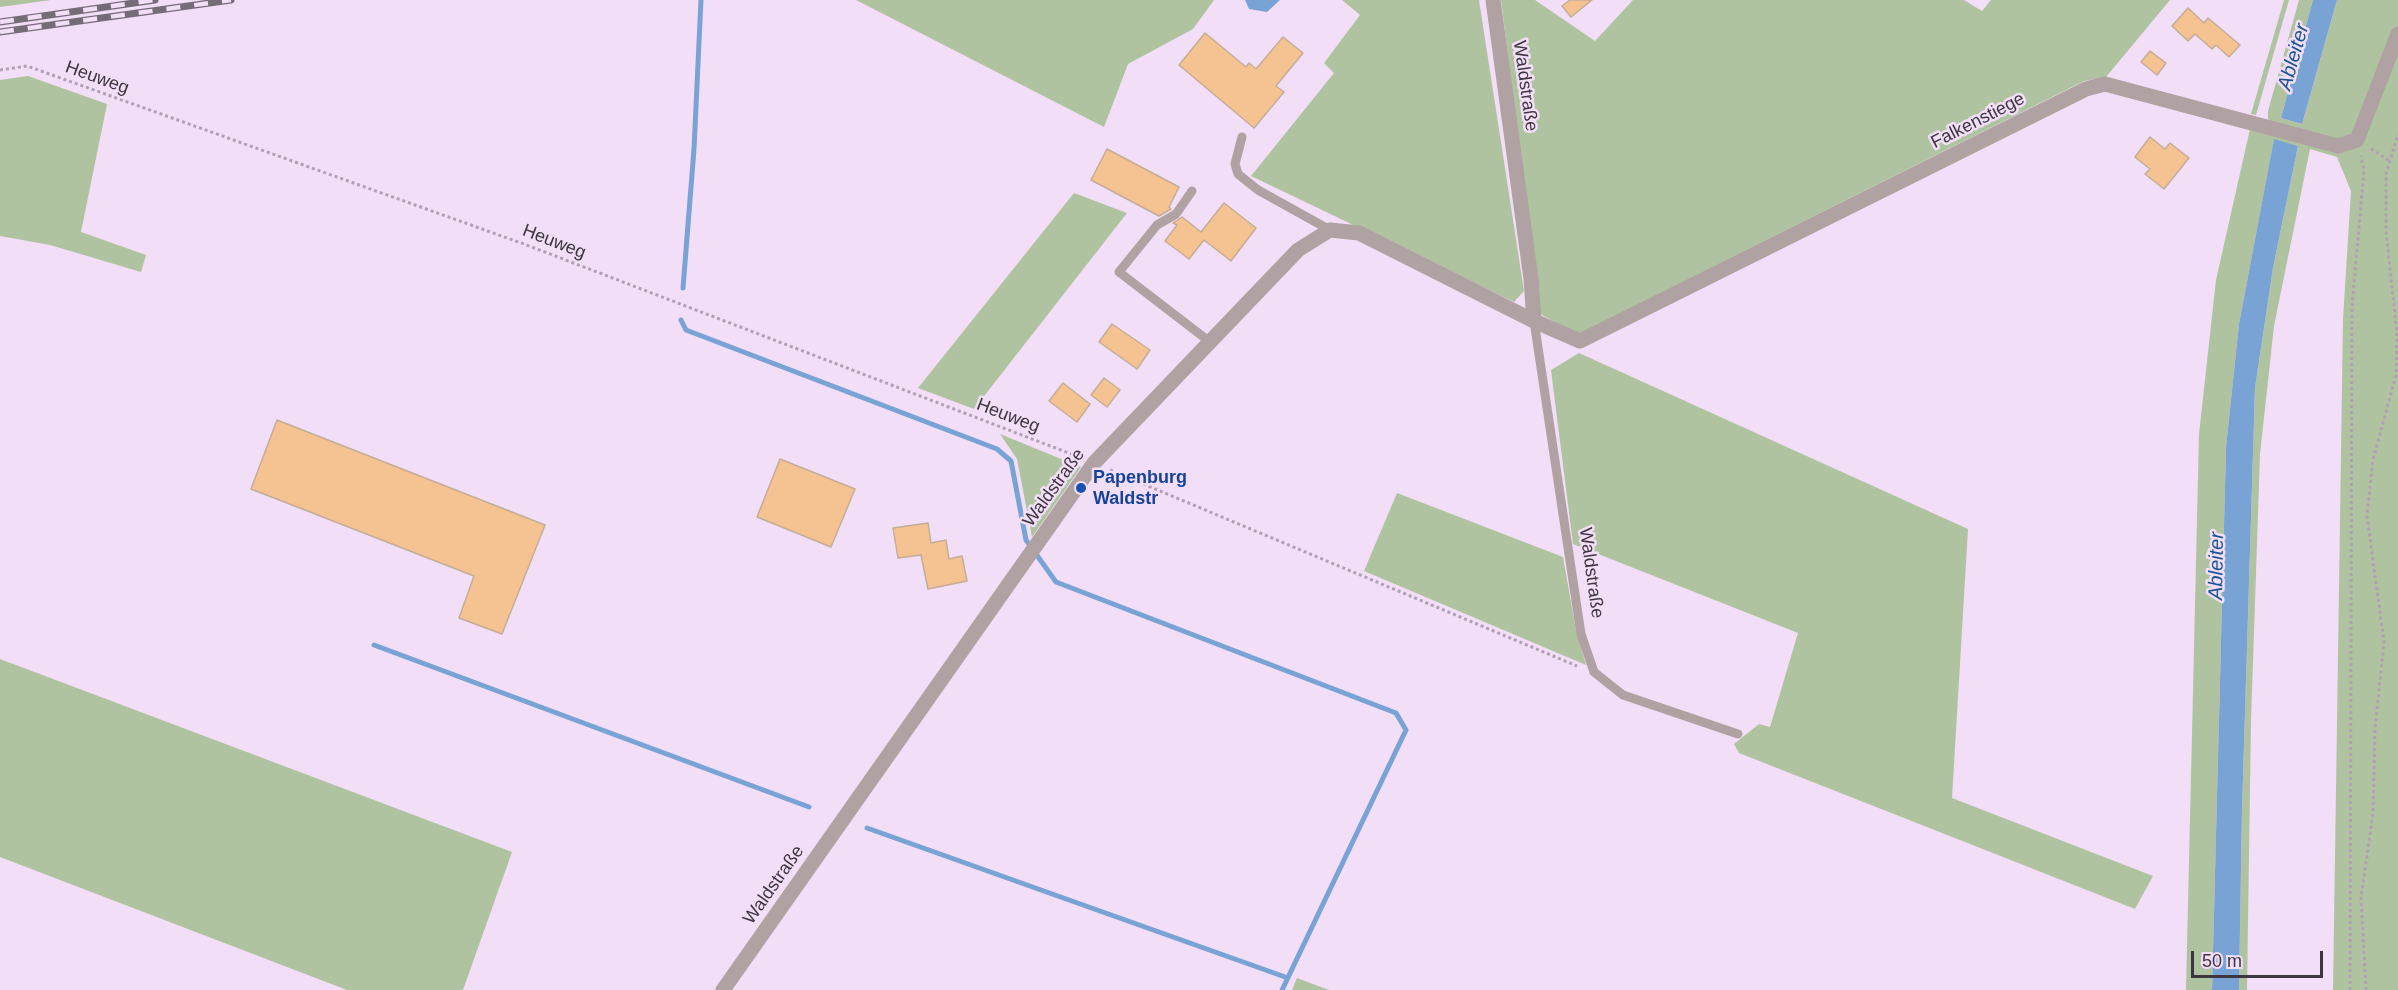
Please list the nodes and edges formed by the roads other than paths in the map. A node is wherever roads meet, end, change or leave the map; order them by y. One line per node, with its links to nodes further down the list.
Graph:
1 (1494, 0): 6 (street, Waldstraße)
2 (2398, 34): 6 (street, Falkenstiege)
3 (1242, 137): 5 (lane)
4 (1192, 191): 7 (lane)
5 (1330, 230): 6 (street); 7 (street, Waldstraße)
6 (1534, 321): 8 (lane, Waldstraße)
7 (1210, 342): 9 (street, Waldstraße)
8 (1738, 734)
9 (723, 990)

